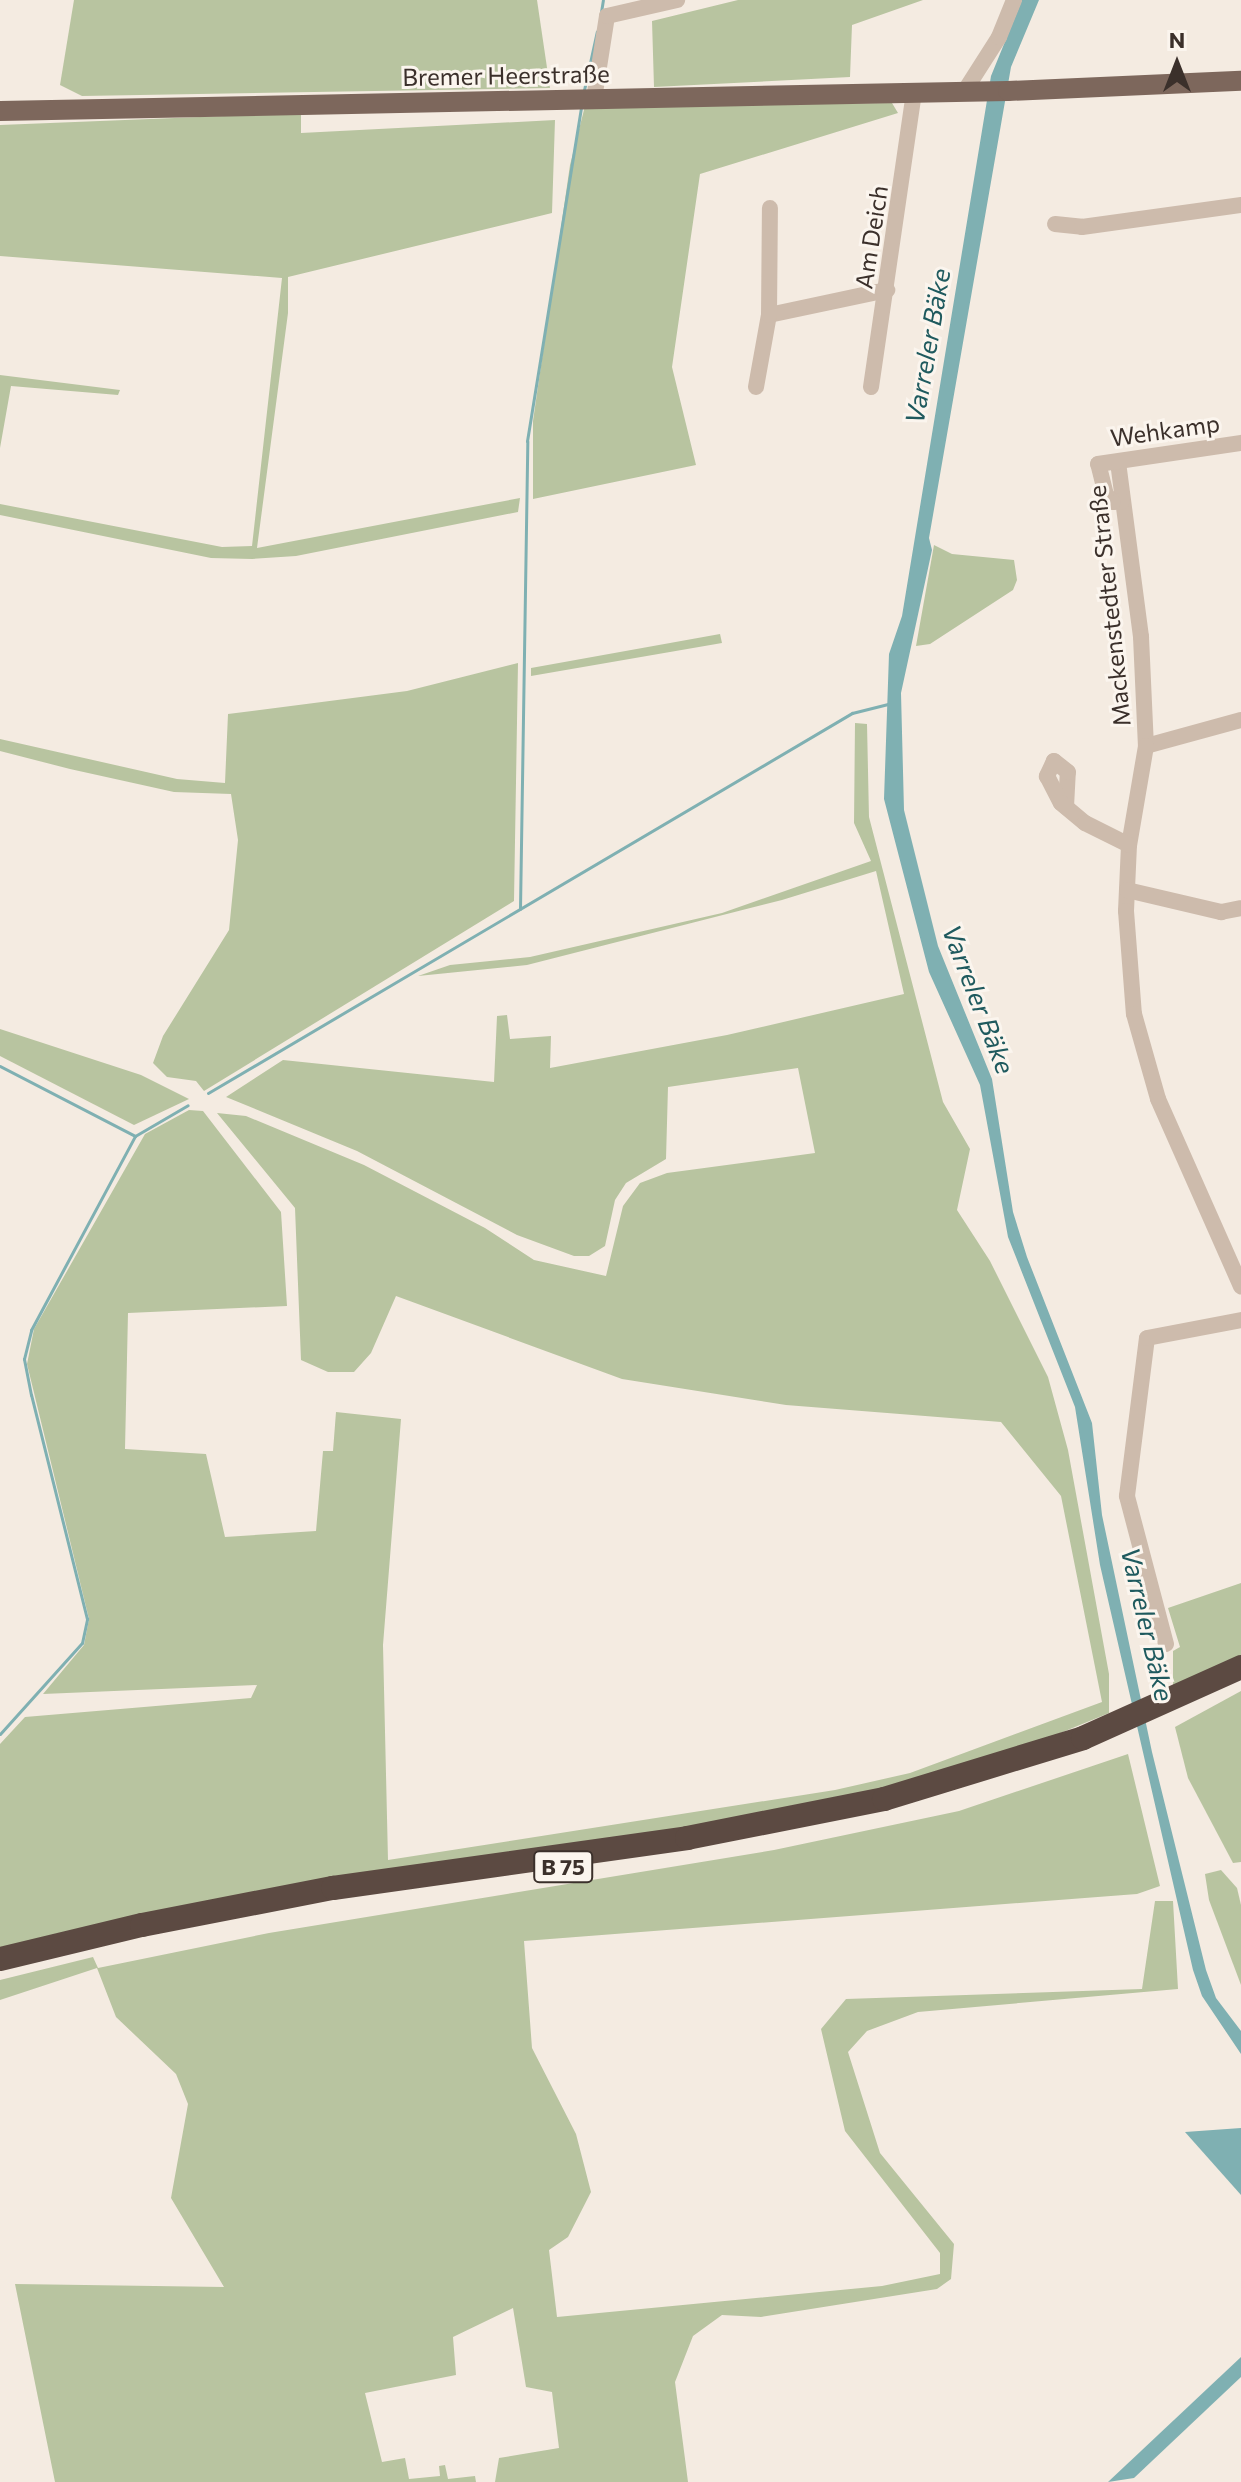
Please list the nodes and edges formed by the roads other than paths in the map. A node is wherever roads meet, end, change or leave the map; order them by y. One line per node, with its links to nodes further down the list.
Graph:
1 (677, 0): 6 (street)
2 (1014, 0): 4 (street)
3 (1241, 81): 4 (main road, Bremer Heerstraße)
4 (964, 92): 5 (main road, Bremer Heerstraße)
5 (914, 93): 6 (main road, Bremer Heerstraße); 11 (street, Am Deich)
6 (586, 99): 7 (main road, Bremer Heerstraße)
7 (0, 111)
8 (1241, 205): 10 (street)
9 (770, 208): 12 (street)
10 (1055, 224)
11 (887, 290): 12 (street); 14 (street, Am Deich)
12 (769, 315): 13 (street)
13 (756, 387)
14 (871, 387)
15 (1241, 443): 16 (street, Wehkamp)
16 (1118, 462): 18 (street, Mackenstedter Straße)
17 (1241, 720): 18 (street)
18 (1146, 746): 20 (street, Mackenstedter Straße)
19 (1066, 807): 20 (street)
20 (1129, 845): 21 (street, Mackenstedter Straße)
21 (1127, 890): 22 (street); 23 (street, Mackenstedter Straße)
22 (1241, 908)
23 (1241, 1286)
24 (1241, 1320): 25 (street)
25 (1166, 1644)
26 (1241, 1667): 28 (highway, B 75)
27 (1241, 1682): 28 (highway, B 75)
28 (1163, 1711): 29 (highway, B 75)
29 (1116, 1731): 30 (highway, B 75); 31 (highway, B 75)
30 (0, 1959)
31 (0, 1973)

